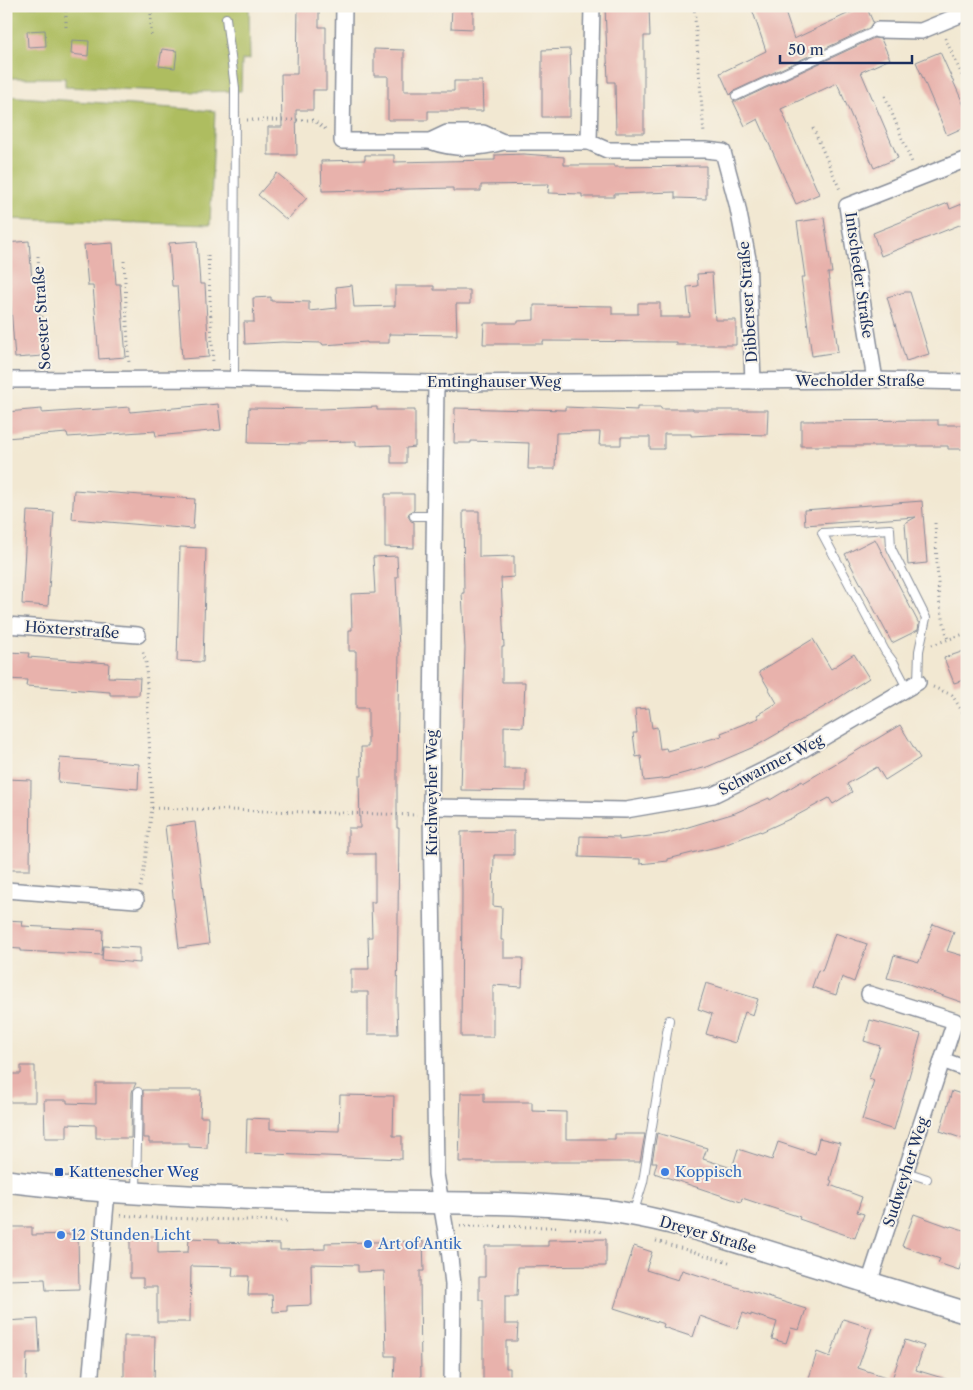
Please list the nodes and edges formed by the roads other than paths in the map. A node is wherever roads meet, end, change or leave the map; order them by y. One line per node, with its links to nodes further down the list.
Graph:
1 (344, 6): 7 (street, Dibberser Straße)
2 (592, 6): 7 (street)
3 (967, 12): 5 (street)
4 (226, 18): 9 (lane)
5 (878, 30): 6 (lane)
6 (736, 96)
7 (589, 142): 12 (street, Dibberser Straße)
8 (967, 160): 11 (street, Intscheder Straße)
9 (234, 379): 10 (street, Soester Straße); 13 (street, Emtinghauser Weg)
10 (6, 380)
11 (875, 380): 12 (street, Wecholder Straße); 14 (street, Wecholder Straße)
12 (753, 381): 13 (street, Emtinghauser Weg)
13 (436, 382): 16 (street, Kirchweyher Weg)
14 (967, 382)
15 (414, 516): 16 (lane)
16 (434, 516): 20 (street, Kirchweyher Weg)
17 (6, 625): 18 (street, Höxterstraße)
18 (138, 635)
19 (912, 685): 19 (lane); 20 (street, Schwarmer Weg)
20 (431, 811): 34 (street, Kirchweyher Weg)
21 (6, 890): 22 (street)
22 (136, 900)
23 (869, 994): 25 (street, Sudweyher Weg)
24 (669, 1020): 35 (lane)
25 (961, 1023): 26 (street, Sudweyher Weg)
26 (942, 1060): 27 (street); 29 (street, Sudweyher Weg)
27 (967, 1067)
28 (138, 1092): 33 (lane)
29 (906, 1172): 30 (lane); 36 (street, Sudweyher Weg)
30 (927, 1179)
31 (6, 1181): 32 (street)
32 (107, 1192): 33 (street); 38 (street)
33 (135, 1193): 34 (street)
34 (440, 1203): 35 (street, Dreyer Straße); 39 (street)
35 (632, 1215): 36 (street, Dreyer Straße)
36 (869, 1283): 37 (street, Dreyer Straße)
37 (967, 1313)
38 (90, 1384)
39 (452, 1384)

